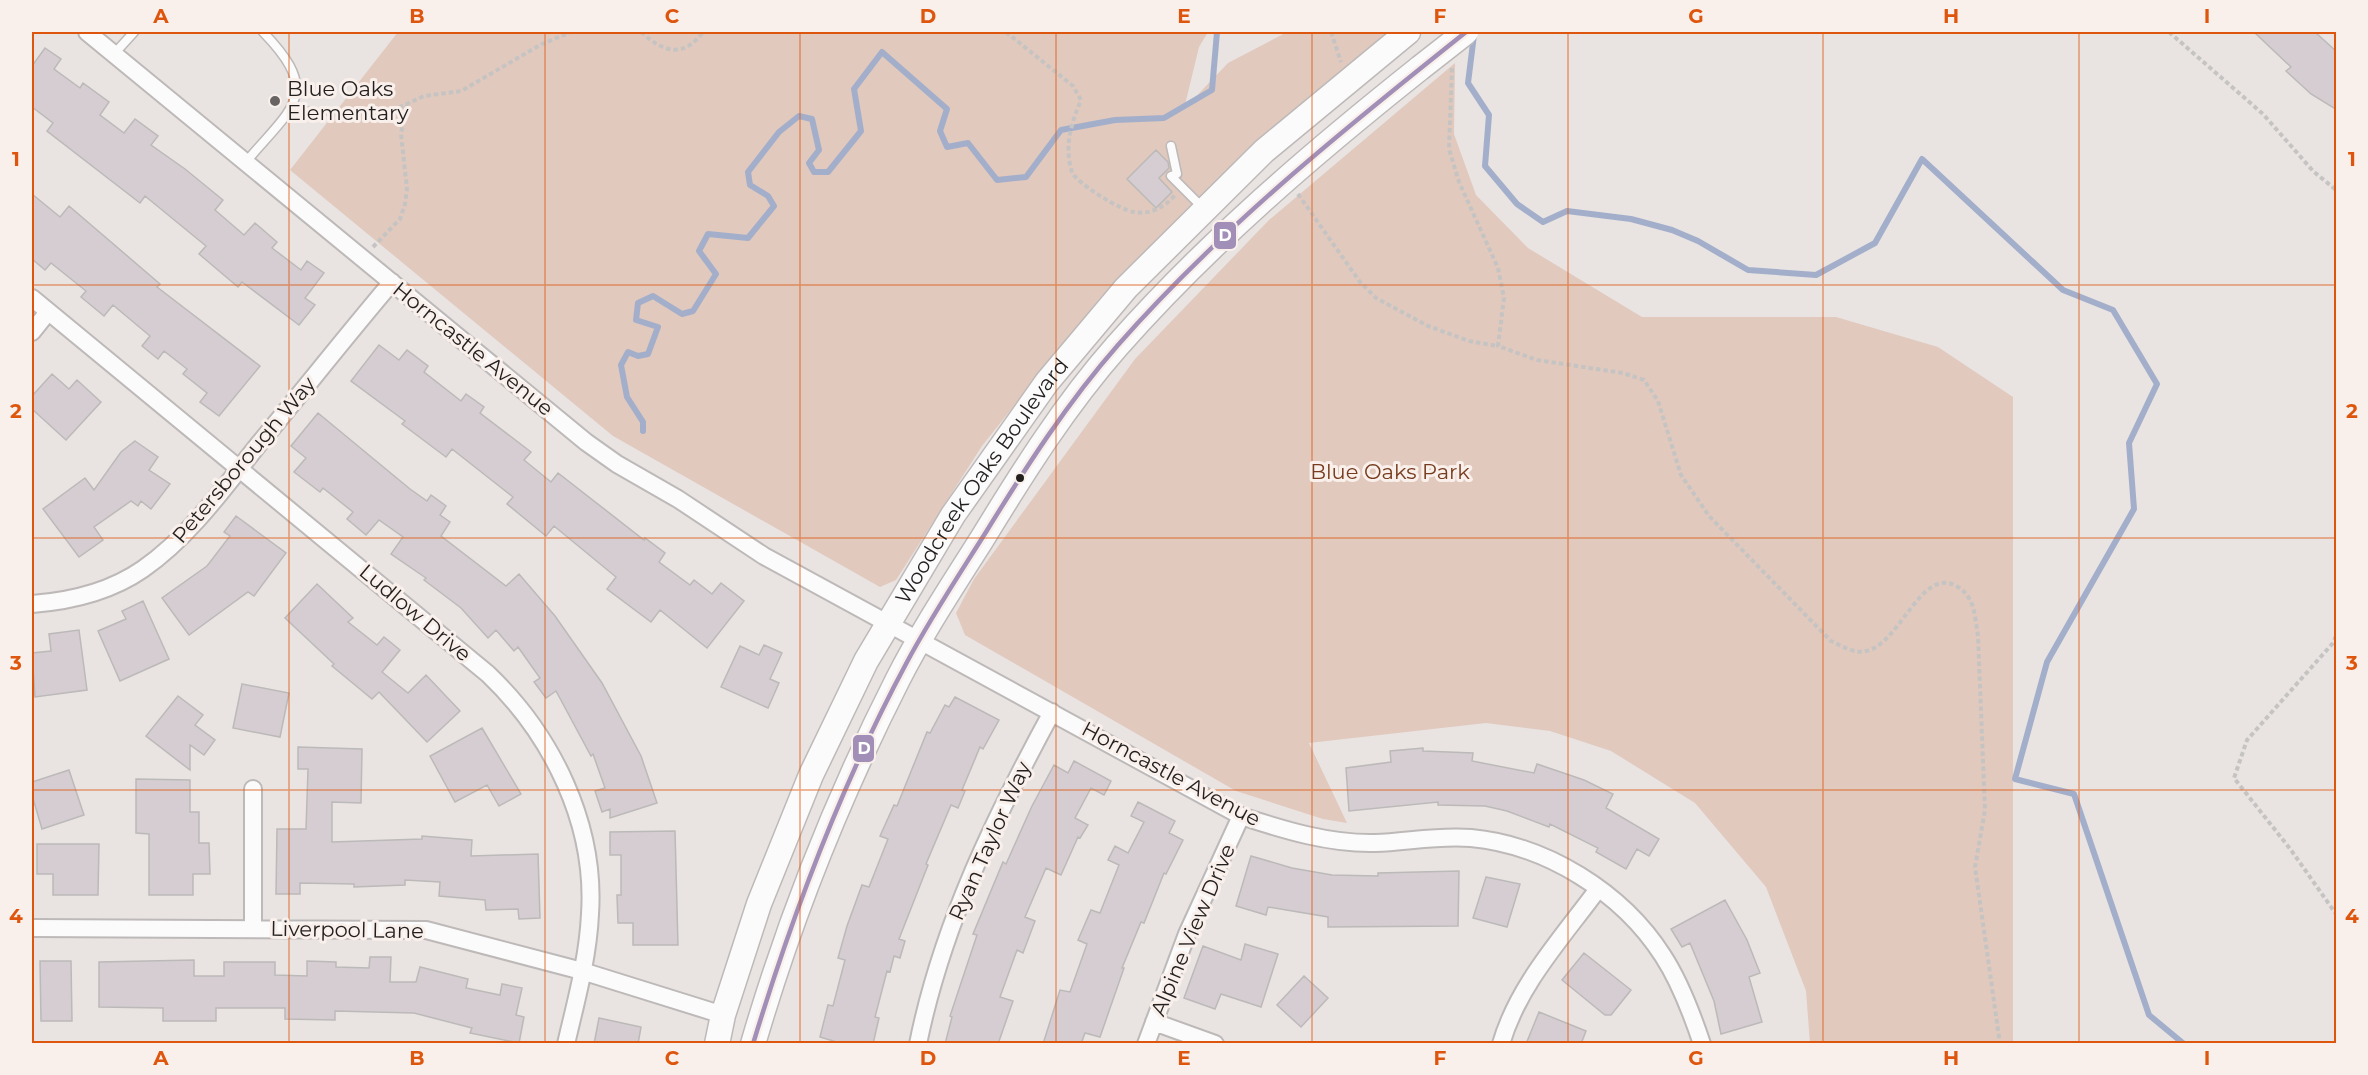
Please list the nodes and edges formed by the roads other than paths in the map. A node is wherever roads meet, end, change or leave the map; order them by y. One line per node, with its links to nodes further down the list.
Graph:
1 (87, 32): 6 (street, Horncastle Avenue)
2 (134, 32): 6 (lane)
3 (263, 32): 8 (lane)
4 (1408, 32): 9 (main road, Woodcreek Oaks Boulevard)
5 (1466, 32): 17 (main road, Woodcreek Oaks Boulevard, bridge)
6 (114, 54): 8 (street, Horncastle Avenue)
7 (1171, 147): 9 (lane)
8 (246, 162): 10 (street, Horncastle Avenue)
9 (1204, 210): 16 (main road, Woodcreek Oaks Boulevard)
10 (392, 282): 14 (street, Petersborough Way); 16 (street, Horncastle Avenue)
11 (32, 298): 12 (street, Ludlow Drive)
12 (48, 312): 13 (street); 14 (street, Ludlow Drive)
13 (32, 332)
14 (239, 469): 15 (street, Petersborough Way); 24 (street, Ludlow Drive)
15 (32, 604)
16 (888, 623): 17 (street, Horncastle Avenue); 25 (main road, Woodcreek Oaks Boulevard)
17 (920, 640): 18 (street, Horncastle Avenue); 29 (main road, Woodcreek Oaks Boulevard)
18 (1052, 712): 20 (street, Horncastle Avenue); 30 (street, Ryan Taylor Way)
19 (253, 789): 23 (street)
20 (1241, 816): 21 (street, Horncastle Avenue); 26 (street, Alpine View Drive)
21 (1598, 889): 33 (street); 34 (street, Horncastle Avenue)
22 (32, 928): 23 (street, Liverpool Lane)
23 (253, 928): 24 (street, Liverpool Lane)
24 (582, 971): 25 (street, Liverpool Lane); 27 (street, Ludlow Drive)
25 (723, 1015): 28 (main road, Woodcreek Oaks Boulevard)
26 (1154, 1022): 31 (street, Alpine View Drive); 32 (street)
27 (566, 1044)
28 (717, 1044)
29 (753, 1044)
30 (918, 1044)
31 (1146, 1044)
32 (1215, 1044)
33 (1501, 1044)
34 (1702, 1044)

